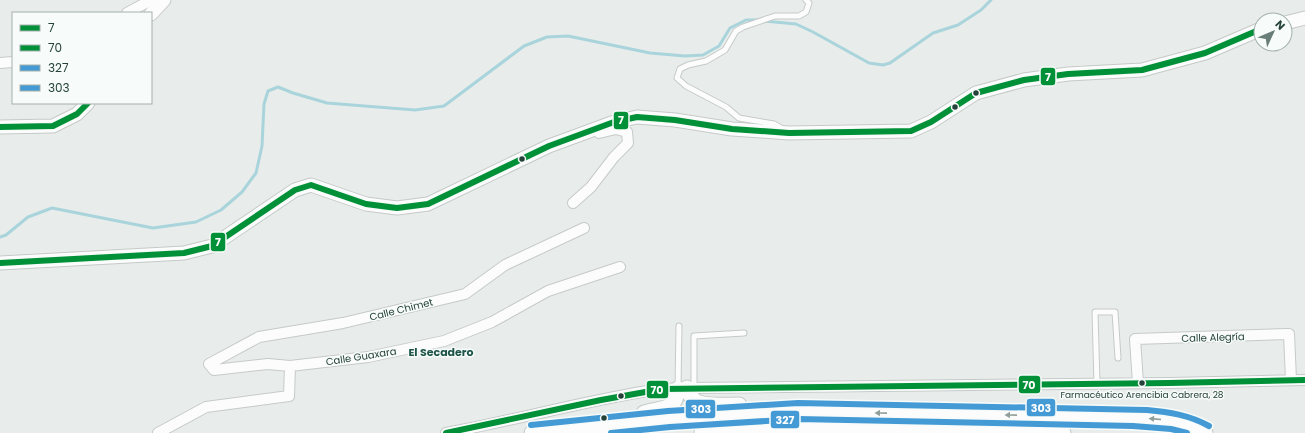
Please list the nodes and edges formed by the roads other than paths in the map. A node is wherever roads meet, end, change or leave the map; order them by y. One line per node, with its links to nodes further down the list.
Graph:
1 (151, 0): 4 (street)
2 (164, 0): 5 (street)
3 (806, 0): 13 (lane)
4 (129, 12)
5 (152, 13)
6 (1305, 18): 7 (street)
7 (1293, 21)
8 (1253, 32): 13 (street)
9 (12, 62): 10 (street)
10 (0, 63)
11 (87, 104): 12 (street)
12 (0, 128)
13 (788, 133): 14 (street)
14 (561, 141): 15 (street); 17 (street)
15 (573, 203)
16 (584, 228): 22 (street, Calle Chimet)
17 (0, 263)
18 (620, 266): 23 (street, Calle Guaxara)
19 (679, 326): 28 (lane)
20 (744, 333): 28 (lane)
21 (1118, 358): 27 (lane)
22 (209, 364): 23 (street, Calle Guaxara)
23 (290, 366): 31 (street)
24 (1291, 380): 25 (street); 26 (street); 26 (street, Calle Alegría)
25 (1305, 380)
26 (1138, 383): 27 (street)
27 (1097, 384): 28 (street)
28 (686, 388): 29 (main road); 30 (main road); 32 (street)
29 (765, 412): 30 (main road); 38 (main road, one-way to 29)
30 (612, 424): 33 (main road); 34 (main road)
31 (158, 433)
32 (446, 433)
33 (532, 433)
34 (572, 433)
35 (702, 433): 36 (main road)
36 (1052, 433): 37 (main road)
37 (1063, 433)
38 (1205, 433)

